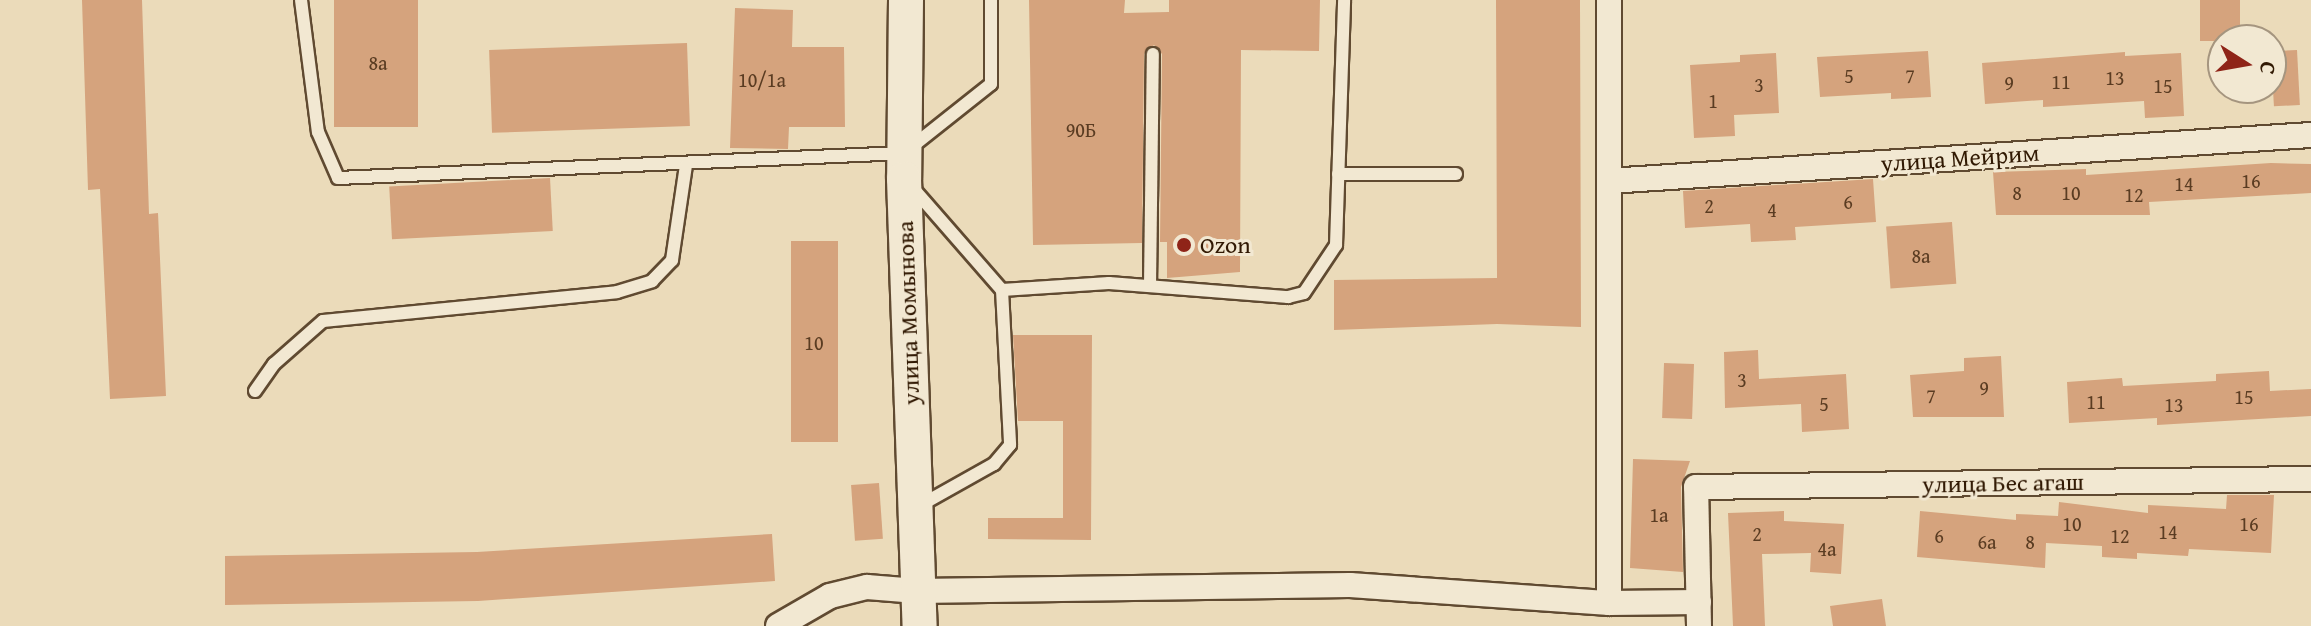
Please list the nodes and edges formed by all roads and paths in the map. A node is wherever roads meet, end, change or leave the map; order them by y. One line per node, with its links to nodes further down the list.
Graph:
1 (301, 0): 8 (lane)
2 (906, 0): 9 (main road, улица Момынова)
3 (991, 0): 9 (lane)
4 (1344, 0): 10 (lane)
5 (1609, 0): 12 (street)
6 (1153, 54): 13 (lane)
7 (2311, 135): 12 (street, улица Мейрим)
8 (686, 165): 9 (lane); 15 (lane)
9 (904, 166): 14 (lane); 17 (main road, улица Момынова)
10 (1338, 174): 11 (lane); 13 (lane)
11 (1456, 174)
12 (1609, 181): 19 (street)
13 (1150, 286): 14 (lane)
14 (1002, 290): 17 (lane)
15 (255, 391)
16 (2311, 479): 20 (street, улица Бес агаш)
17 (914, 509): 18 (main road, улица Момынова)
18 (917, 591): 19 (street); 21 (street); 22 (main road, улица Момынова)
19 (1609, 603): 20 (street)
20 (1699, 614)
21 (778, 626)
22 (920, 626)

